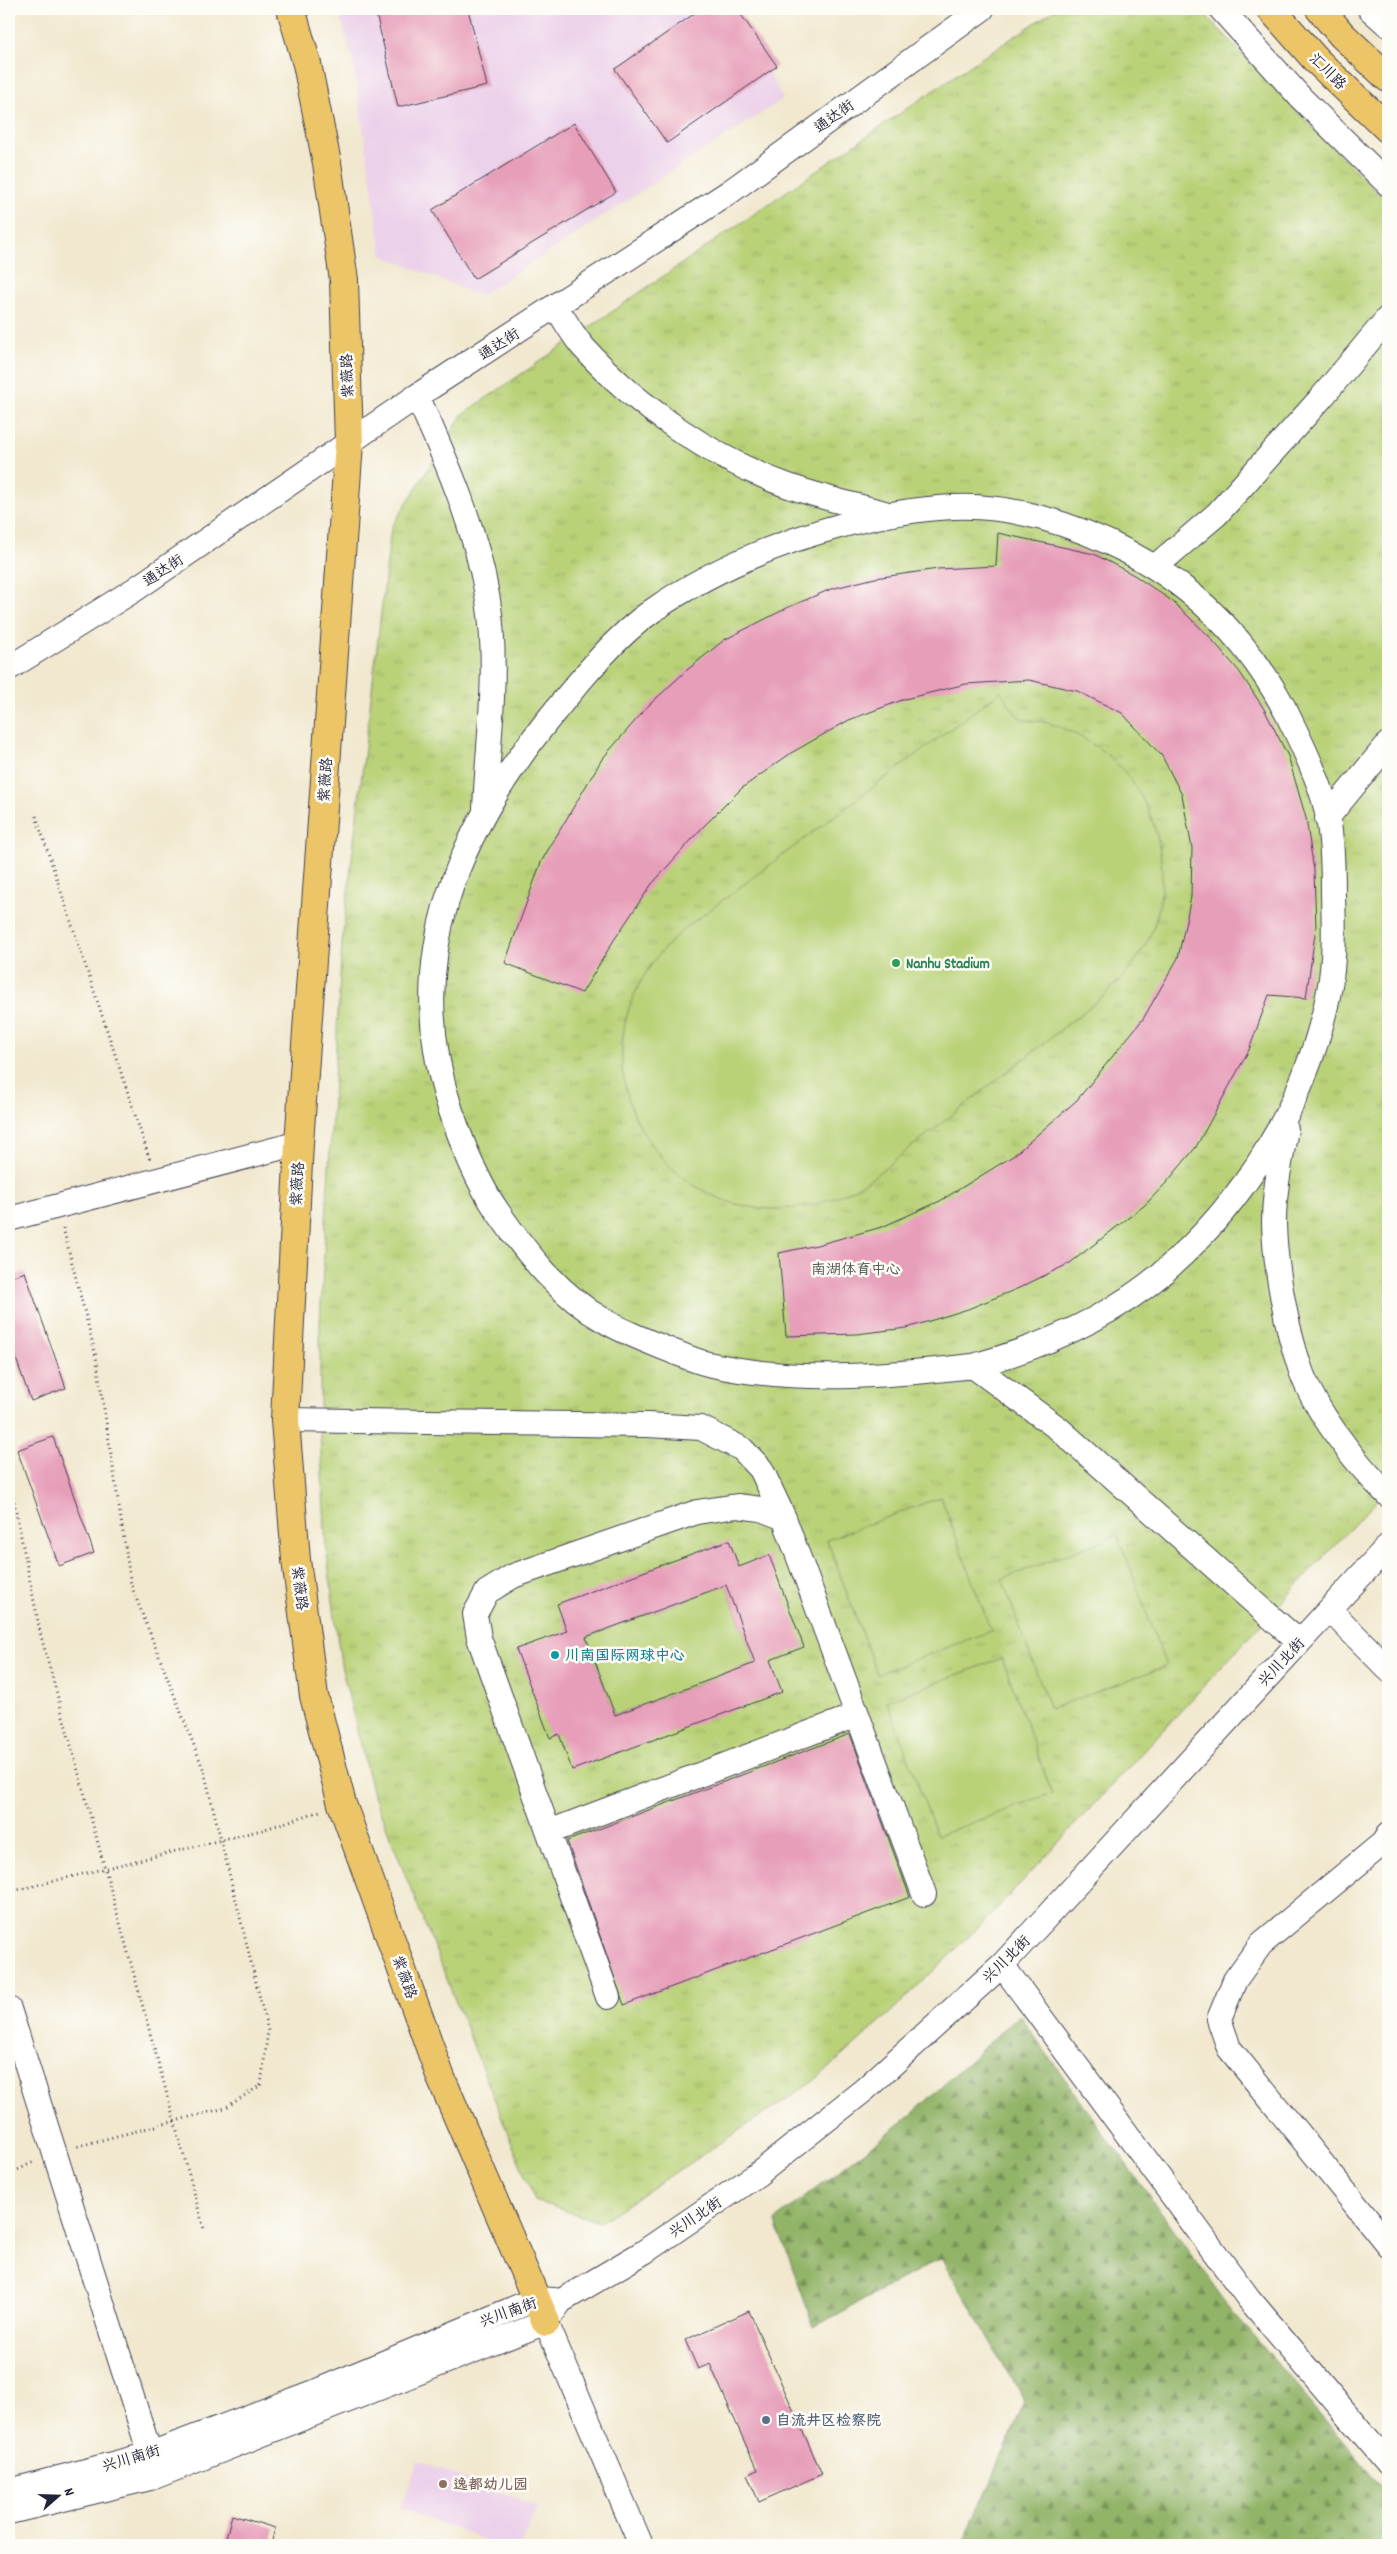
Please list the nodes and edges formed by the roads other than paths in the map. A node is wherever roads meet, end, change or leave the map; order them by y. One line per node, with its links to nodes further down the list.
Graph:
1 (291, 9): 14 (main road, 紫薇路)
2 (982, 9): 11 (street, 通达街)
3 (1221, 9): 10 (street)
4 (1271, 9): 9 (main road, 汇川路)
5 (1320, 9): 8 (main road)
6 (1370, 9): 7 (street)
7 (1388, 25)
8 (1388, 78)
9 (1388, 129)
10 (1388, 184)
11 (556, 307): 13 (street, 通达街); 15 (street)
12 (1388, 318): 16 (street)
13 (417, 396): 14 (street, 通达街); 19 (street)
14 (349, 443): 17 (street, 通达街); 22 (main road, 紫薇路)
15 (892, 515): 16 (street); 19 (street)
16 (1156, 566): 20 (street)
17 (9, 668)
18 (1388, 744): 20 (street)
19 (485, 812): 24 (street)
20 (1327, 818): 21 (street)
21 (1289, 1113): 24 (street); 26 (street)
22 (299, 1143): 23 (street); 25 (main road, 紫薇路)
23 (9, 1219)
24 (973, 1366): 30 (street)
25 (285, 1420): 27 (street); 40 (main road, 紫薇路)
26 (1388, 1495)
27 (784, 1518): 32 (street); 33 (street)
28 (1388, 1546): 29 (street, 兴川北街)
29 (1330, 1610): 30 (street, 兴川北街); 31 (street)
30 (1299, 1642): 36 (street, 兴川北街)
31 (1388, 1669)
32 (857, 1715): 33 (street); 35 (street)
33 (549, 1832): 37 (street)
34 (1386, 1842): 39 (street)
35 (924, 1894)
36 (1002, 1965): 40 (street, 兴川北街); 42 (street)
37 (608, 1997)
38 (9, 2009): 41 (street)
39 (1388, 2246)
40 (548, 2307): 41 (street, 兴川南街); 44 (street, 兴川南街); 45 (street)
41 (150, 2454): 43 (street, 兴川南街)
42 (1388, 2463)
43 (9, 2491)
44 (9, 2512)
45 (641, 2545)

